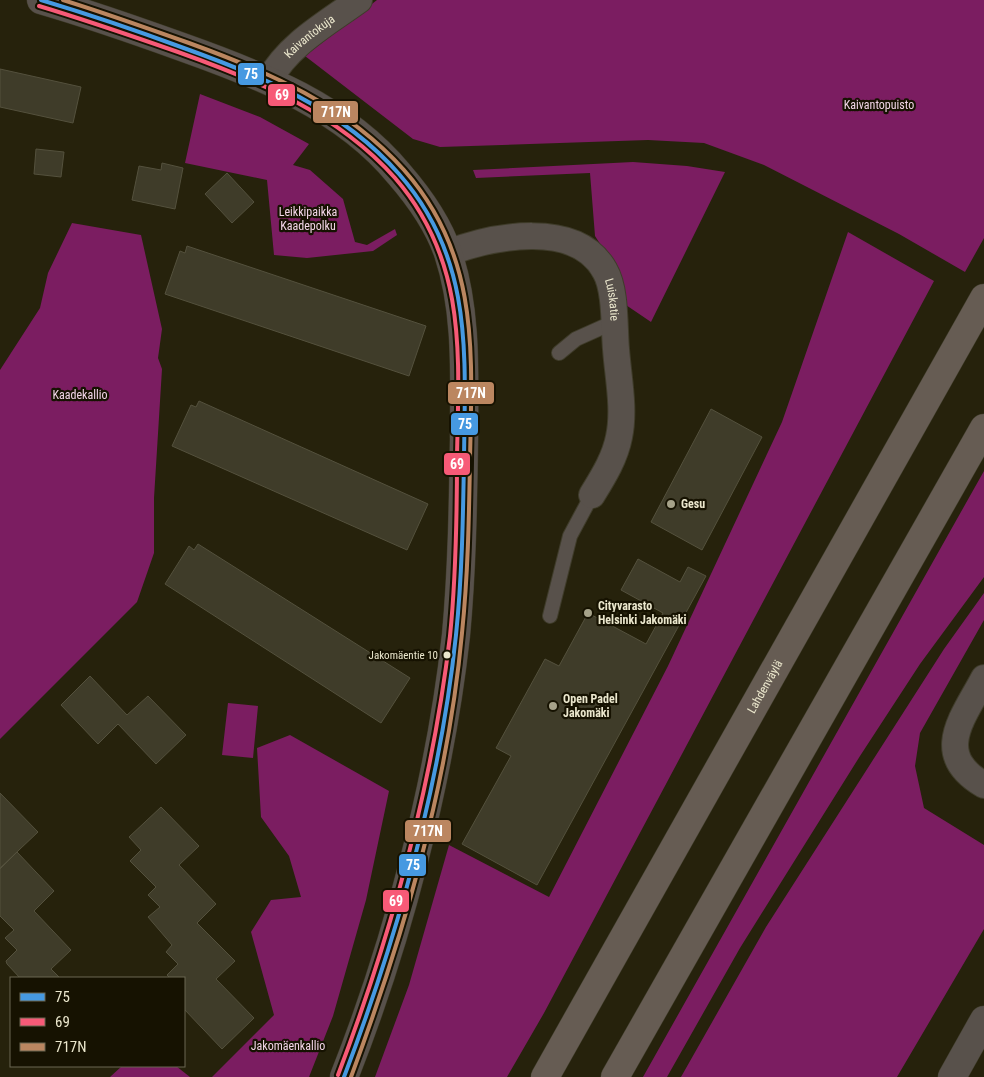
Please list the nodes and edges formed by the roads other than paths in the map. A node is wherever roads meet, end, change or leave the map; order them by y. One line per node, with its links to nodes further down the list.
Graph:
1 (41, 0): 3 (street)
2 (359, 0): 3 (street, Kaivantokuja)
3 (270, 80): 4 (street)
4 (448, 253): 6 (street, Luiskatie); 14 (street)
5 (984, 298): 15 (highway, Lahdenväylä)
6 (614, 322): 7 (lane); 9 (street, Luiskatie)
7 (559, 353)
8 (984, 428): 16 (highway)
9 (592, 495): 10 (lane)
10 (550, 616)
11 (984, 678): 12 (street)
12 (984, 785)
13 (984, 1020): 17 (street)
14 (344, 1077)
15 (545, 1077)
16 (615, 1077)
17 (952, 1077)

